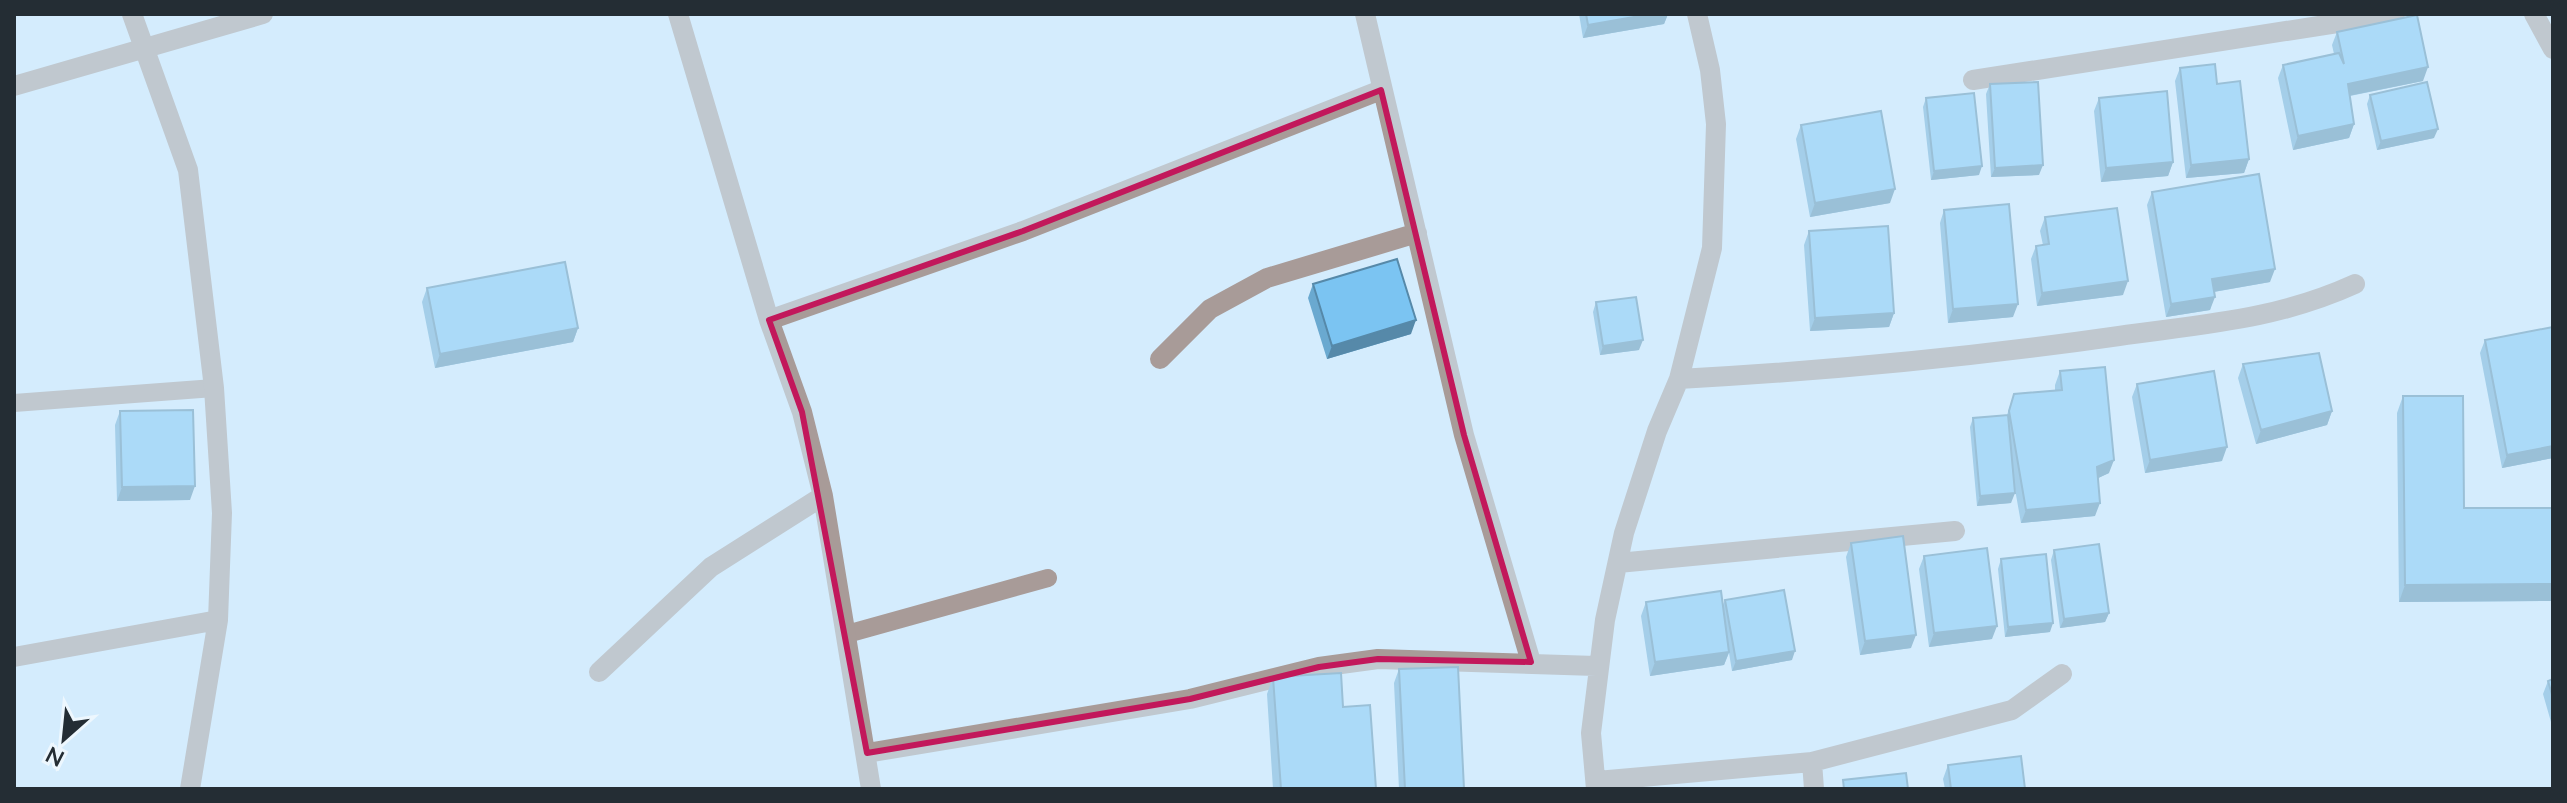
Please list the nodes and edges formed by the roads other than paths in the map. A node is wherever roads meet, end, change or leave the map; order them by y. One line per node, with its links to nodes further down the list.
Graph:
1 (132, 14): 8 (street)
2 (263, 14): 8 (street)
3 (678, 14): 15 (street)
4 (1365, 14): 12 (street)
5 (1697, 14): 17 (street)
6 (2395, 14): 10 (street)
7 (2534, 14): 9 (street)
8 (143, 48): 11 (street); 18 (street)
9 (2553, 49)
10 (1973, 80)
11 (14, 86)
12 (1381, 90): 13 (street); 15 (street)
13 (1417, 233): 16 (street); 27 (street)
14 (2355, 284): 17 (street)
15 (769, 320): 20 (street)
16 (1160, 359)
17 (1679, 379): 22 (street)
18 (214, 388): 19 (lane); 24 (street)
19 (14, 403)
20 (823, 496): 25 (street); 29 (street)
21 (1955, 531): 22 (street)
22 (1618, 563): 28 (street)
23 (1048, 578): 25 (lane)
24 (218, 620): 26 (street); 34 (street)
25 (847, 634): 31 (street)
26 (14, 657)
27 (1531, 662): 28 (street); 31 (street)
28 (1596, 666): 33 (street)
29 (599, 672)
30 (2062, 674): 32 (street)
31 (867, 753): 35 (street)
32 (1812, 762): 33 (street); 36 (street)
33 (1596, 785)
34 (190, 789)
35 (871, 789)
36 (1814, 789)

